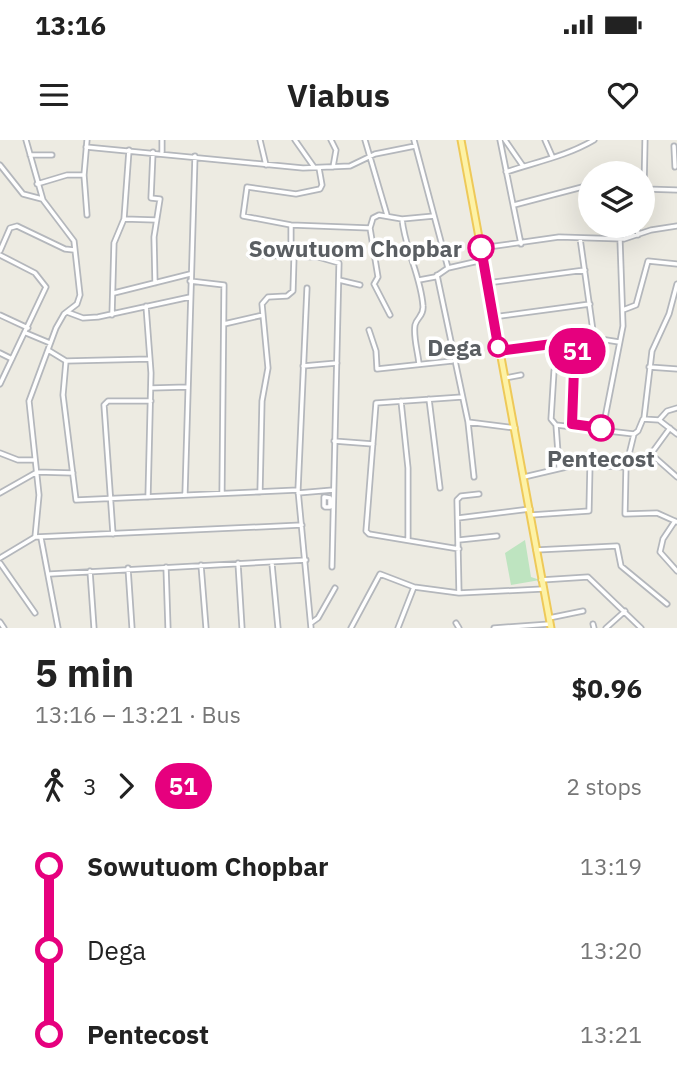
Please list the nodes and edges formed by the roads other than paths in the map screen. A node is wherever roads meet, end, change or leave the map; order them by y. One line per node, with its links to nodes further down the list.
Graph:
1 (26, 140): 21 (street)
2 (87, 140): 17 (street)
3 (162, 140): 20 (street)
4 (260, 140): 27 (street)
5 (295, 140): 31 (street)
6 (331, 140): 29 (street)
7 (365, 140): 25 (street)
8 (414, 140): 15 (street)
9 (461, 140): 56 (main road)
10 (503, 140): 28 (street); 33 (street)
11 (545, 140): 24 (street)
12 (645, 140): 26 (street)
13 (673, 140): 16 (street)
14 (591, 141): 24 (street)
15 (415, 146): 25 (street); 43 (street)
16 (675, 146): 30 (street)
17 (86, 147): 18 (street); 34 (street)
18 (129, 150): 19 (street); 44 (street)
19 (153, 152): 20 (street); 46 (street)
20 (162, 152): 23 (street)
21 (30, 155): 22 (street); 35 (street)
22 (52, 155)
23 (195, 156): 27 (street); 65 (street)
24 (552, 156): 28 (street)
25 (370, 157): 29 (street); 42 (street)
26 (644, 161)
27 (265, 165): 31 (street)
28 (523, 166): 33 (street)
29 (333, 167): 31 (street)
30 (675, 167)
31 (316, 168): 47 (street)
32 (0, 169): 39 (street)
33 (506, 173): 40 (street)
34 (84, 175): 35 (street); 41 (street)
35 (37, 184): 39 (street)
36 (578, 188): 40 (street)
37 (655, 189): 38 (street)
38 (677, 190)
39 (43, 200): 57 (street)
40 (514, 205): 55 (street)
41 (86, 215)
42 (387, 215): 45 (street); 49 (street)
43 (434, 216): 45 (street); 63 (street)
44 (124, 219): 46 (street); 75 (street)
45 (402, 219): 68 (street)
46 (156, 220): 70 (street)
47 (291, 225): 49 (street); 60 (street)
48 (677, 226): 50 (street)
49 (370, 228): 84 (street)
50 (655, 231)
51 (578, 238): 55 (street)
52 (580, 238): 54 (street); 64 (street)
53 (627, 238): 54 (street)
54 (620, 240): 79 (street)
55 (521, 244): 56 (street)
56 (481, 248): 61 (main road)
57 (75, 250): 58 (street); 80 (street)
58 (0, 253): 87 (street)
59 (250, 255): 60 (street)
60 (293, 257): 67 (street); 83 (street)
61 (483, 260): 63 (street); 71 (main road)
62 (677, 264): 79 (street)
63 (448, 268): 66 (street)
64 (585, 270): 71 (street); 77 (street)
65 (190, 274): 69 (street); 70 (street)
66 (437, 275): 68 (street); 99 (street)
67 (339, 280): 73 (street); 100 (street)
68 (419, 280): 101 (street)
69 (190, 281): 76 (street); 86 (street)
70 (155, 283): 75 (street)
71 (487, 283): 85 (main road)
72 (677, 284): 103 (street)
73 (360, 285)
74 (307, 288): 102 (street)
75 (114, 293): 82 (street)
76 (190, 297): 78 (street); 109 (street)
77 (590, 304): 85 (street); 89 (street)
78 (146, 306): 82 (street); 97 (street)
79 (623, 310): 91 (street)
80 (67, 312): 82 (street); 92 (street)
81 (0, 315): 87 (street)
82 (112, 315)
83 (263, 315): 86 (street); 141 (street)
84 (390, 315)
85 (493, 317): 94 (main road)
86 (224, 324): 143 (street)
87 (27, 330): 92 (street); 96 (street)
88 (369, 330): 101 (street)
89 (594, 338): 90 (street); 91 (street)
90 (575, 341): 94 (street); 119 (street)
91 (619, 342): 122 (street)
92 (50, 343): 93 (street)
93 (48, 350): 98 (street); 129 (street)
94 (499, 351): 107 (main road)
95 (0, 353): 96 (street)
96 (12, 359): 108 (street)
97 (150, 359): 98 (street); 110 (street)
98 (66, 361): 134 (street)
99 (453, 361): 101 (street); 111 (street)
100 (337, 363): 102 (street); 126 (street)
101 (419, 364)
102 (303, 366): 140 (street)
103 (649, 367): 104 (street); 116 (street)
104 (677, 369)
105 (554, 371): 120 (street)
106 (520, 376): 107 (street)
107 (505, 378): 121 (main road)
108 (0, 384)
109 (188, 387): 110 (street); 145 (street)
110 (151, 388): 113 (street)
111 (463, 397): 112 (street); 118 (street)
112 (429, 399): 114 (street); 138 (street)
113 (151, 401): 146 (street); 147 (street)
114 (401, 401): 127 (street); 155 (street)
115 (677, 408): 117 (street)
116 (644, 418): 117 (street); 124 (street)
117 (659, 420): 123 (street)
118 (468, 422): 121 (street); 135 (street)
119 (572, 424): 120 (street); 122 (street)
120 (556, 425): 131 (street)
121 (515, 428): 136 (main road)
122 (603, 428): 124 (street)
123 (670, 428): 125 (street); 137 (street)
124 (634, 434): 132 (street)
125 (677, 434)
126 (334, 440): 127 (street); 139 (street)
127 (373, 444): 155 (street)
128 (0, 453): 129 (street)
129 (35, 460): 133 (street)
130 (590, 464): 131 (street); 132 (street); 148 (street)
131 (559, 467): 136 (street)
132 (626, 467): 150 (street)
133 (37, 472): 134 (street); 142 (street); 154 (street)
134 (73, 473): 147 (street)
135 (474, 477)
136 (524, 477): 148 (main road)
137 (677, 477)
138 (440, 488)
139 (333, 490): 140 (street); 166 (street)
140 (298, 491): 141 (street); 151 (street)
141 (260, 492): 143 (street)
142 (0, 493)
143 (222, 493): 145 (street)
144 (479, 494): 149 (street)
145 (185, 495): 146 (street)
146 (148, 497): 147 (street)
147 (110, 499): 152 (street)
148 (530, 512): 149 (street); 158 (main road)
149 (458, 518): 156 (street)
150 (677, 521): 169 (street)
151 (302, 525): 152 (street); 160 (street)
152 (113, 534): 154 (street)
153 (497, 536): 156 (street)
154 (38, 537): 159 (street); 170 (street)
155 (408, 540): 157 (street)
156 (459, 540): 157 (street)
157 (458, 549): 175 (street)
158 (536, 550): 171 (main road); 176 (street)
159 (0, 558)
160 (306, 560): 163 (street); 183 (street)
161 (0, 564): 179 (street)
162 (239, 564): 163 (street); 164 (street); 190 (street)
163 (272, 564): 191 (street)
164 (201, 565): 165 (street); 189 (street)
165 (166, 567): 167 (street); 188 (street)
166 (332, 567)
167 (128, 568): 168 (street); 187 (street)
168 (90, 571): 170 (street); 186 (street)
169 (677, 571)
170 (50, 574): 185 (street)
171 (541, 580): 174 (main road); 178 (street)
172 (414, 587): 175 (street); 192 (street); 193 (street)
173 (335, 589): 183 (street)
174 (543, 589): 175 (street); 182 (main road)
175 (460, 593)
176 (667, 604)
177 (583, 611): 182 (street)
178 (625, 611): 196 (street); 197 (street)
179 (35, 613)
180 (0, 622): 184 (street)
181 (456, 623): 194 (street)
182 (550, 623): 195 (street)
183 (311, 626)
184 (4, 628)
185 (58, 628)
186 (94, 628)
187 (132, 628)
188 (168, 628)
189 (206, 628)
190 (242, 628)
191 (278, 628)
192 (351, 628)
193 (398, 628)
194 (459, 628)
195 (494, 628)
196 (606, 628)
197 (641, 628)

